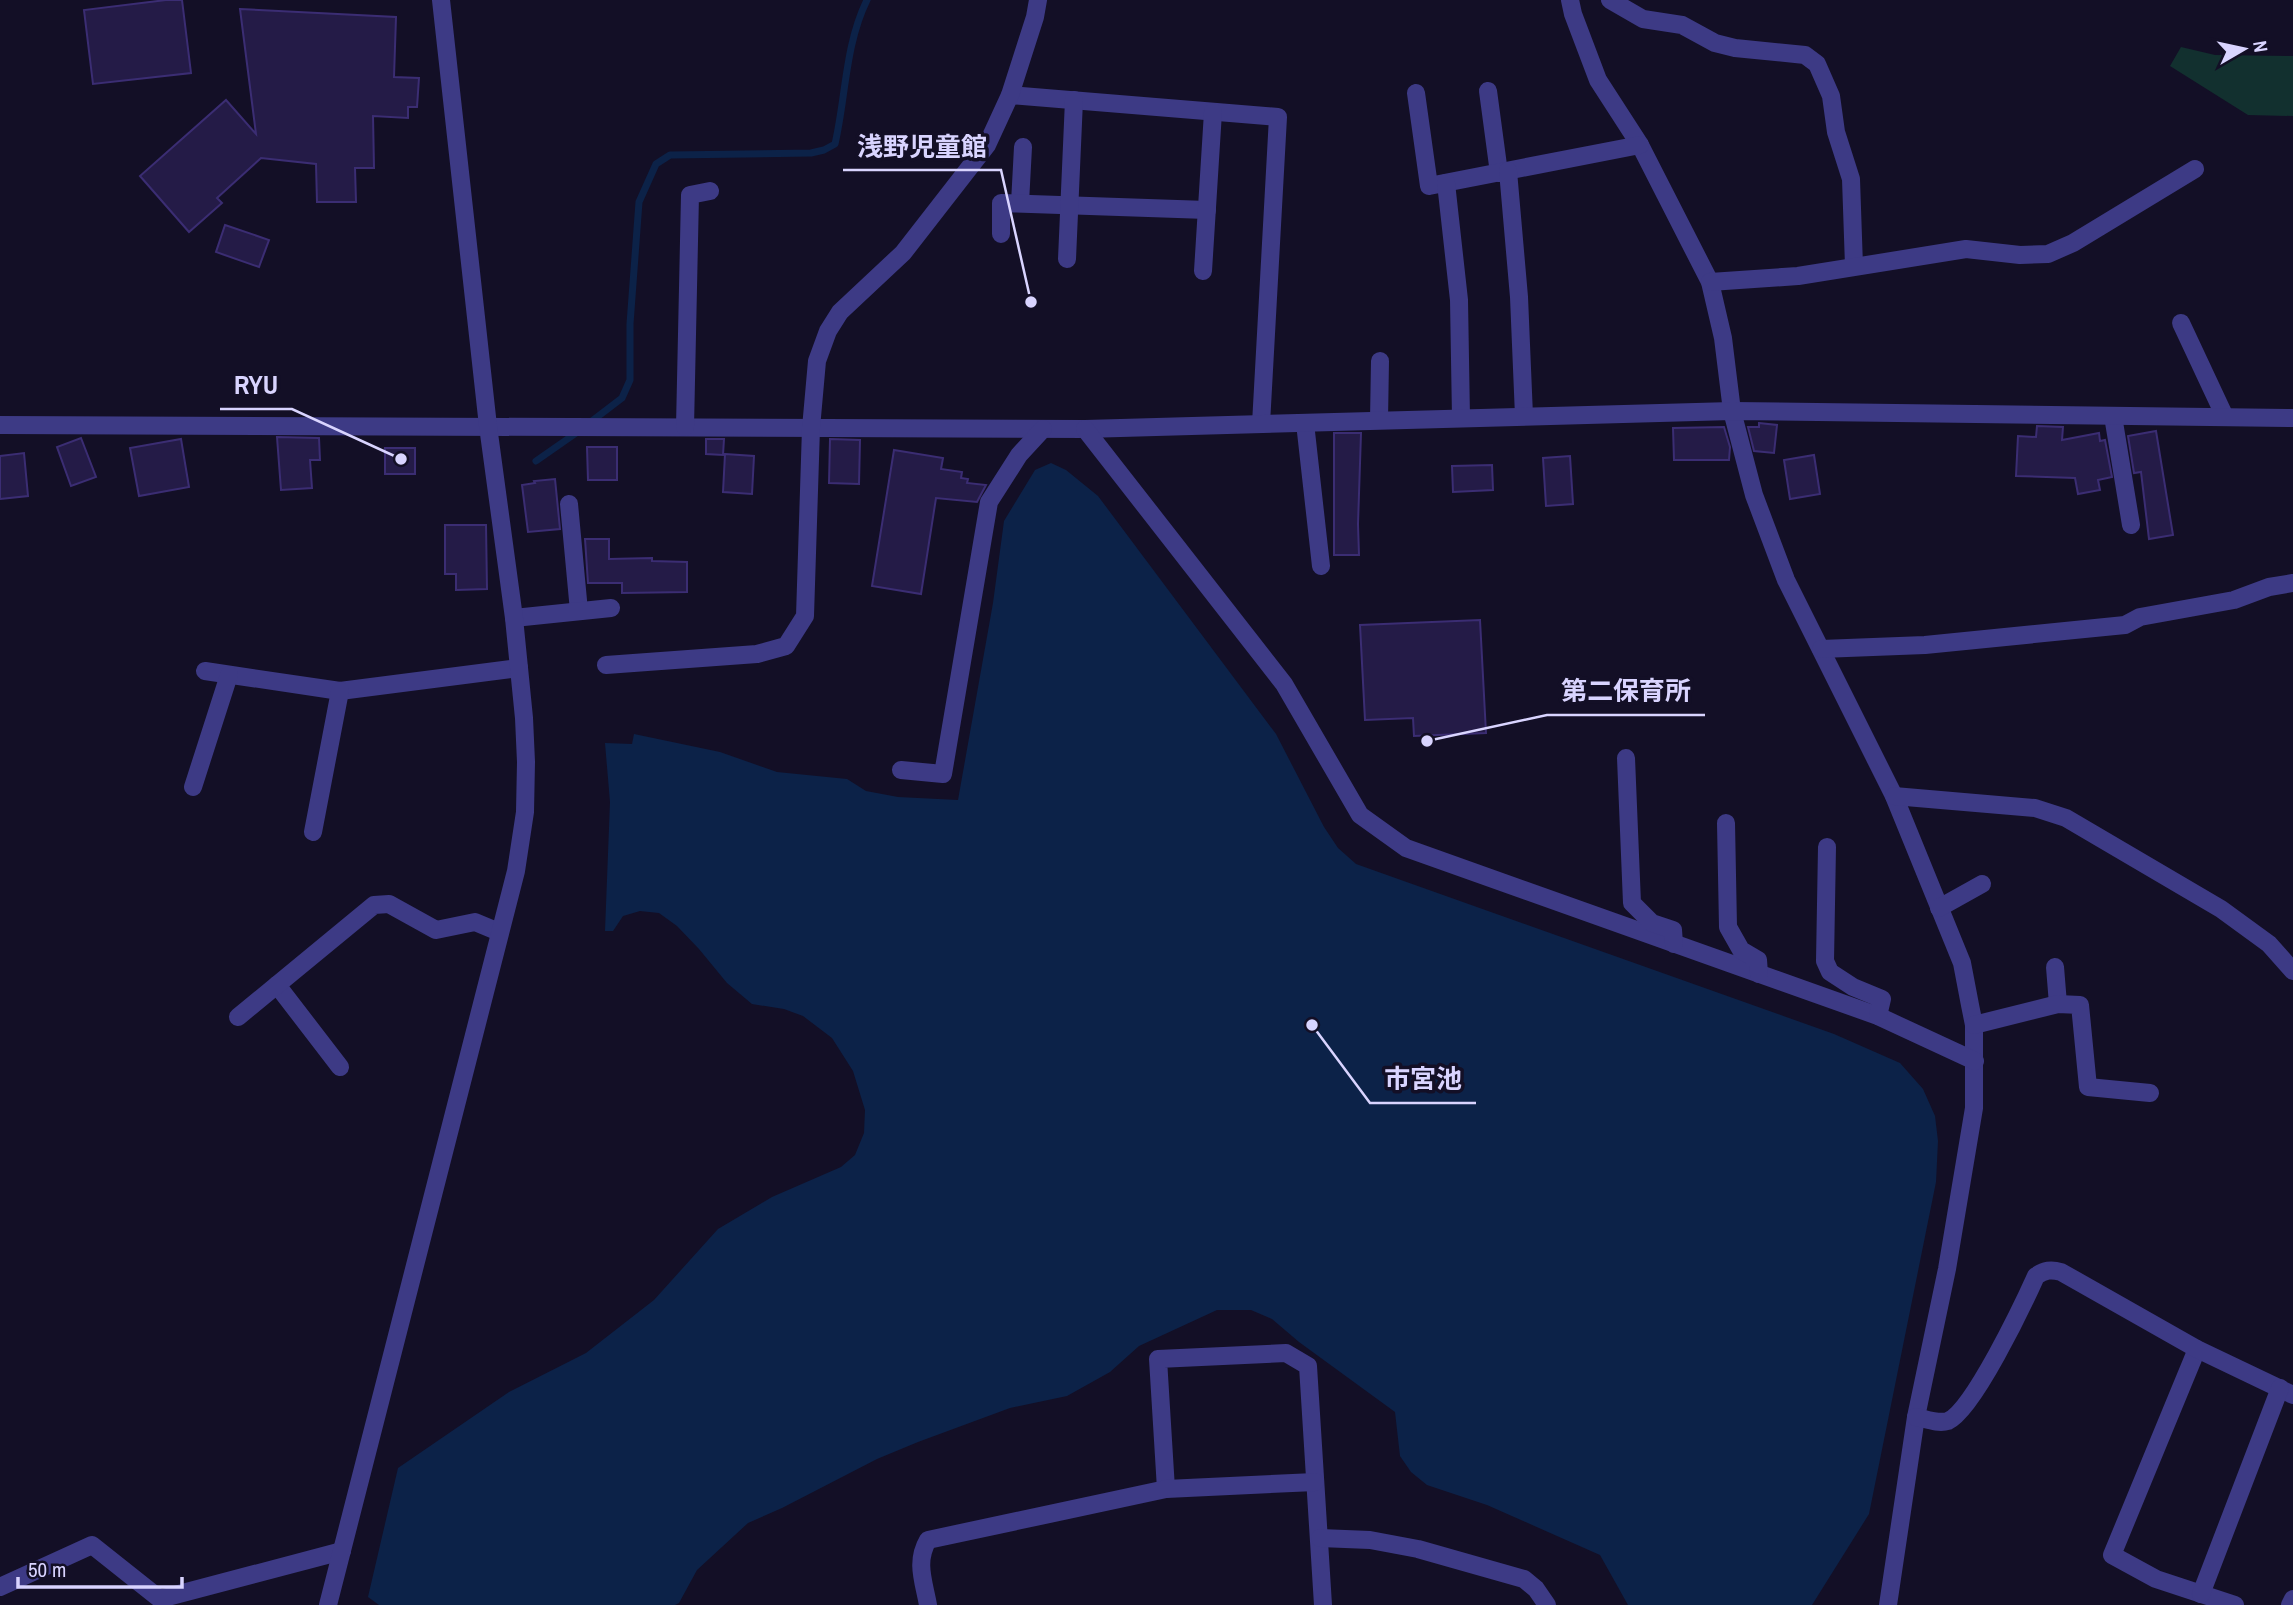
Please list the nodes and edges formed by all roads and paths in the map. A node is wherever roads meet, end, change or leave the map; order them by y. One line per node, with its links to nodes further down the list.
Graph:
1 (441, 0): 36 (street)
2 (1038, 0): 7 (street)
3 (1570, 0): 10 (street)
4 (1610, 0): 21 (street)
5 (1488, 91): 13 (street)
6 (1416, 93): 14 (street)
7 (1010, 94): 8 (street); 38 (street)
8 (1074, 100): 9 (street); 17 (street)
9 (1213, 112): 18 (street); 34 (street)
10 (1640, 145): 13 (street); 23 (street)
11 (1023, 146): 16 (street)
12 (2195, 169): 21 (street)
13 (1504, 172): 14 (street); 27 (street)
14 (1446, 183): 30 (street)
15 (710, 191): 37 (street)
16 (1020, 203): 17 (street); 19 (street)
17 (1069, 204): 18 (street); 20 (street)
18 (1207, 210): 22 (street)
19 (1001, 234)
20 (1067, 259)
21 (1854, 266): 23 (street)
22 (1203, 271)
23 (1710, 282): 26 (street)
24 (2181, 323): 29 (street)
25 (1380, 361): 32 (street)
26 (1732, 411): 27 (street); 28 (street); 48 (street)
27 (1524, 416): 30 (street)
28 (2113, 416): 29 (street); 42 (street)
29 (2225, 417): 31 (street)
30 (1461, 418): 32 (street)
31 (2293, 418)
32 (1379, 420): 33 (street)
33 (1304, 423): 34 (street); 43 (street)
34 (1261, 424): 40 (street)
35 (0, 425): 36 (street)
36 (488, 426): 37 (street); 47 (street)
37 (685, 427): 38 (street)
38 (811, 428): 39 (street); 49 (street)
39 (1043, 429): 40 (street); 55 (street)
40 (1085, 429): 64 (street)
41 (569, 504): 46 (street)
42 (2131, 525)
43 (1321, 566)
44 (2293, 583): 48 (street)
45 (611, 608): 46 (street)
46 (579, 611): 47 (street)
47 (514, 618): 50 (street)
48 (1821, 649): 57 (street)
49 (606, 665)
50 (519, 668): 53 (street); 63 (street)
51 (205, 671): 52 (street)
52 (229, 675): 53 (street); 56 (street)
53 (340, 691): 59 (street)
54 (1626, 758): 64 (street)
55 (901, 770)
56 (193, 787)
57 (1894, 796): 62 (street); 66 (street)
58 (1726, 823): 67 (street)
59 (313, 832)
60 (1827, 847): 70 (street)
61 (1982, 884): 62 (street)
62 (1939, 908): 72 (street)
63 (499, 932): 68 (street); 82 (street)
64 (1674, 944): 67 (street)
65 (2055, 967): 69 (street)
66 (2293, 971)
67 (1759, 974): 70 (street)
68 (277, 985): 71 (street); 74 (street)
69 (2058, 1004): 72 (street); 75 (street)
70 (1878, 1016): 73 (street)
71 (238, 1017)
72 (1974, 1025): 73 (street)
73 (1975, 1061): 78 (street)
74 (340, 1067)
75 (2150, 1093)
76 (2197, 1349): 77 (street); 78 (street); 84 (street)
77 (2286, 1391): 84 (street)
78 (1916, 1417): 90 (street)
79 (1315, 1482): 80 (street); 80 (street); 81 (street)
80 (1166, 1489): 87 (street)
81 (1320, 1538): 88 (street); 89 (street)
82 (342, 1551): 83 (street); 86 (street)
83 (0, 1587)
84 (2202, 1594): 91 (street)
85 (2293, 1599): 92 (street)
86 (328, 1605)
87 (928, 1605)
88 (1323, 1605)
89 (1547, 1605)
90 (1888, 1605)
91 (2235, 1605)
92 (2290, 1605)

